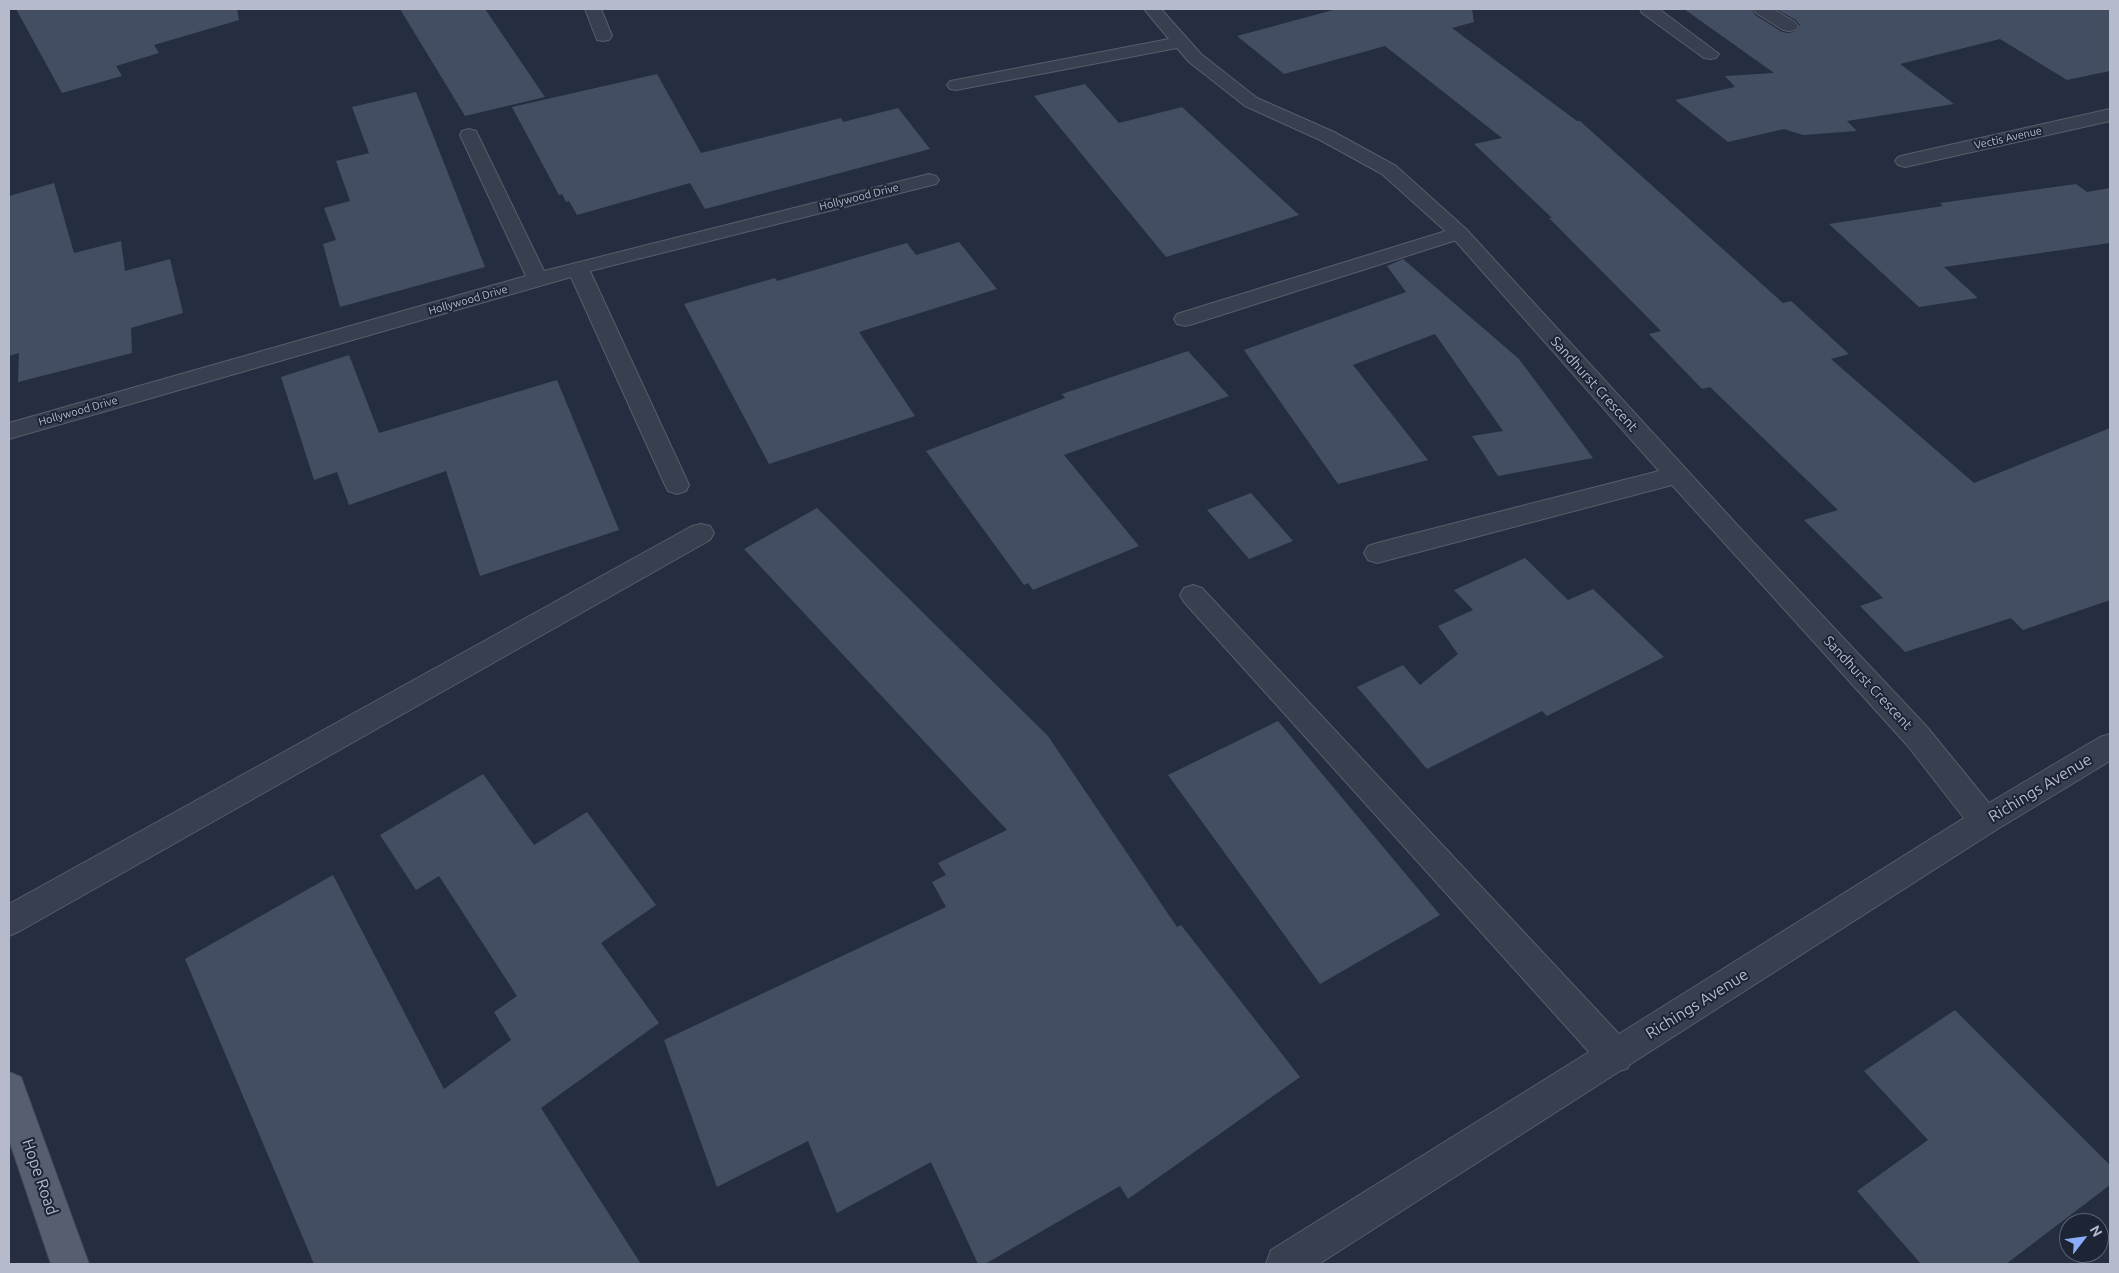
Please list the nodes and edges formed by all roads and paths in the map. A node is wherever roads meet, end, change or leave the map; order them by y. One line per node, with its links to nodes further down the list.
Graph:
1 (593, 9): 6 (street)
2 (1152, 9): 7 (street, Sandhurst Crescent)
3 (1648, 9): 8 (street)
4 (1762, 9): 5 (street)
5 (1788, 26)
6 (603, 36)
7 (1181, 42): 9 (street); 14 (street, Sandhurst Crescent)
8 (1710, 54)
9 (956, 86)
10 (2110, 115): 12 (street, Vectis Avenue)
11 (469, 134): 16 (street)
12 (1905, 161)
13 (929, 180): 15 (street, Hollywood Drive)
14 (1458, 233): 17 (street); 19 (street, Sandhurst Crescent)
15 (578, 268): 16 (street, Hollywood Drive); 20 (street)
16 (538, 280): 18 (street, Hollywood Drive)
17 (1186, 319)
18 (9, 430)
19 (1676, 475): 22 (street); 25 (street, Sandhurst Crescent)
20 (677, 485)
21 (701, 533): 26 (street)
22 (1377, 553)
23 (1193, 595): 27 (street)
24 (2110, 746): 25 (street, Richings Avenue)
25 (1985, 821): 27 (street, Richings Avenue)
26 (9, 921)
27 (1616, 1056): 30 (street, Richings Avenue)
28 (9, 1089): 29 (main road, Hope Road)
29 (70, 1264)
30 (1285, 1264)

